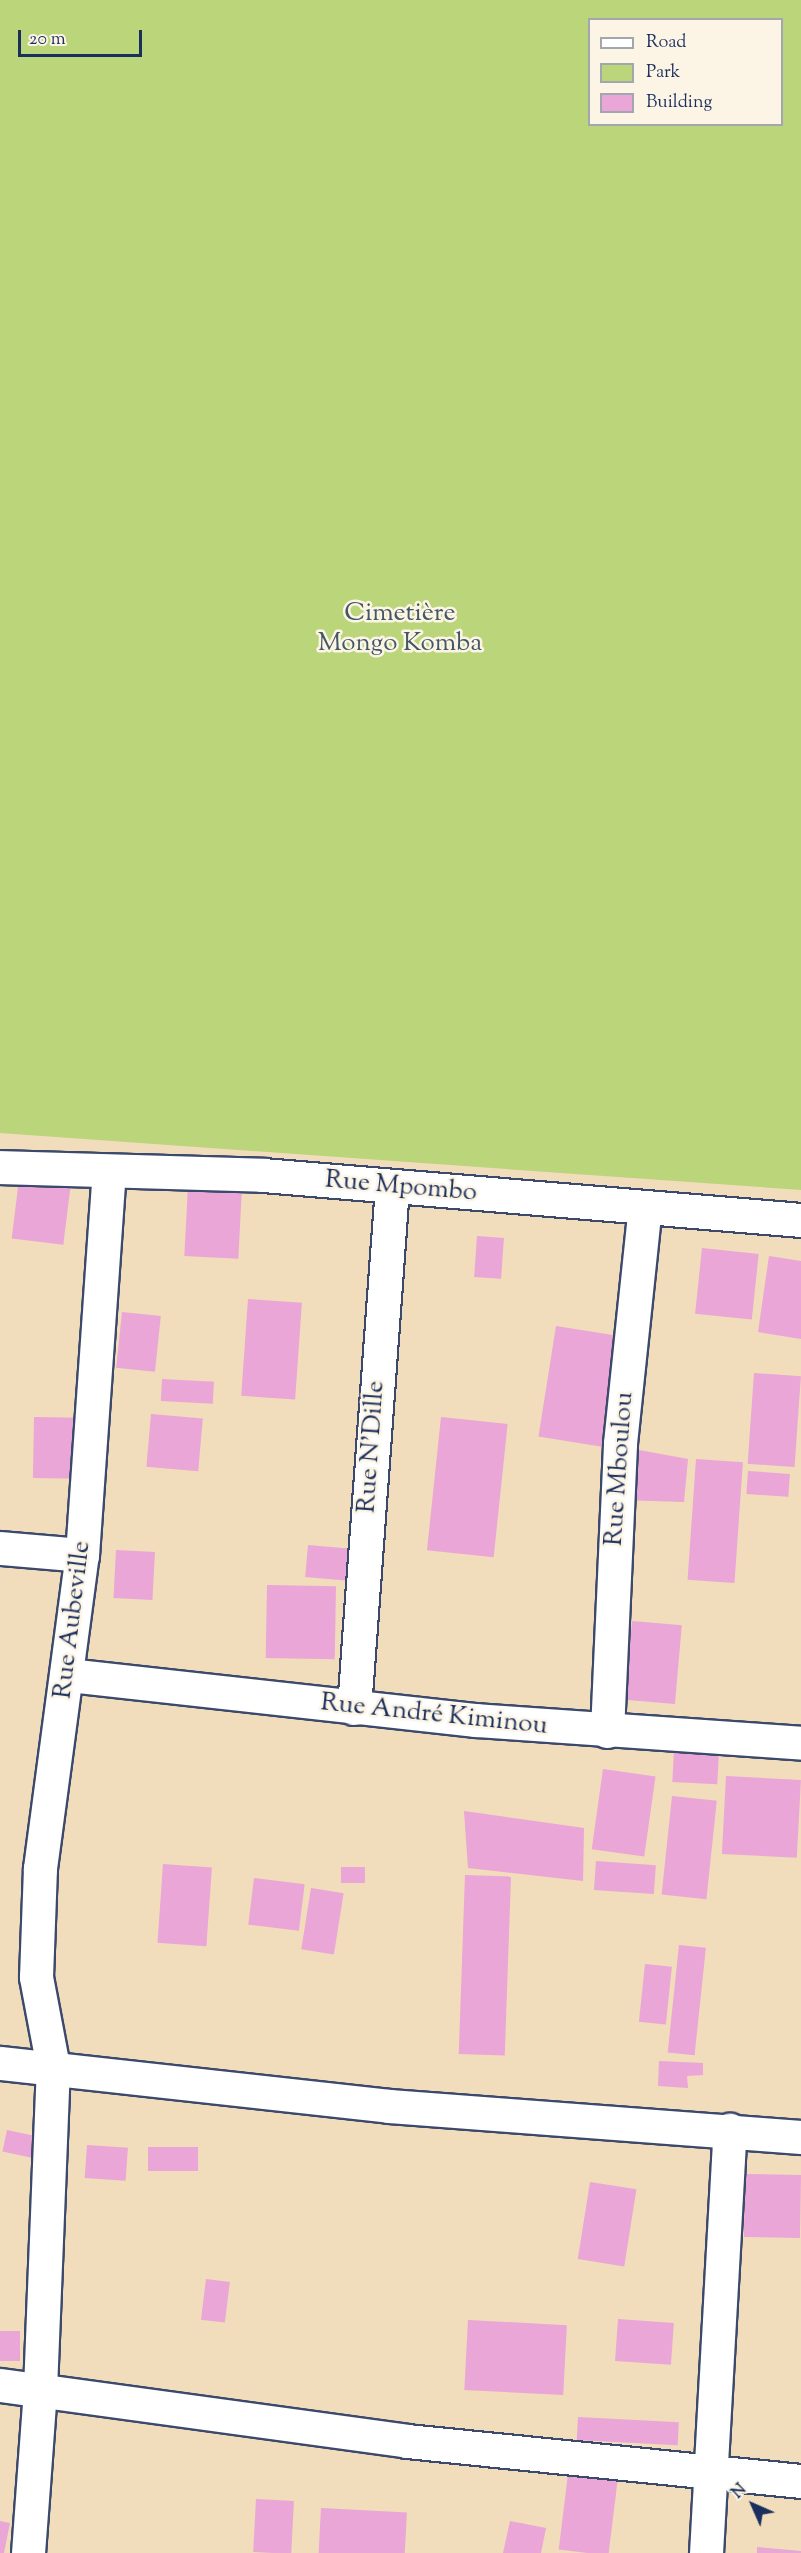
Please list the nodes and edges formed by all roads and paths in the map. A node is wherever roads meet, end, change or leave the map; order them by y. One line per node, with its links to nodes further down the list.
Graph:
1 (0, 1167): 2 (street, Rue Mpombo)
2 (109, 1171): 3 (street, Rue Mpombo); 7 (street, Rue Aubeville)
3 (392, 1187): 4 (street, Rue Mpombo); 9 (street, Rue N'Dille)
4 (645, 1207): 5 (street, Rue Mpombo); 10 (street, Rue Mboulou)
5 (801, 1220)
6 (0, 1548): 7 (street)
7 (82, 1556): 8 (street, Rue Aubeville)
8 (68, 1675): 9 (street, Rue André Kiminou); 13 (street, Rue Aubeville)
9 (354, 1708): 10 (street, Rue André Kiminou)
10 (607, 1731): 11 (street, Rue André Kiminou)
11 (801, 1743)
12 (0, 2063): 13 (street)
13 (52, 2067): 14 (street); 17 (street, Rue Aubeville)
14 (730, 2130): 15 (street); 18 (street)
15 (801, 2136)
16 (0, 2385): 17 (street)
17 (40, 2389): 18 (street); 20 (street, Rue Aubeville)
18 (710, 2471): 19 (street); 21 (street)
19 (801, 2481)
20 (28, 2553)
21 (706, 2553)

